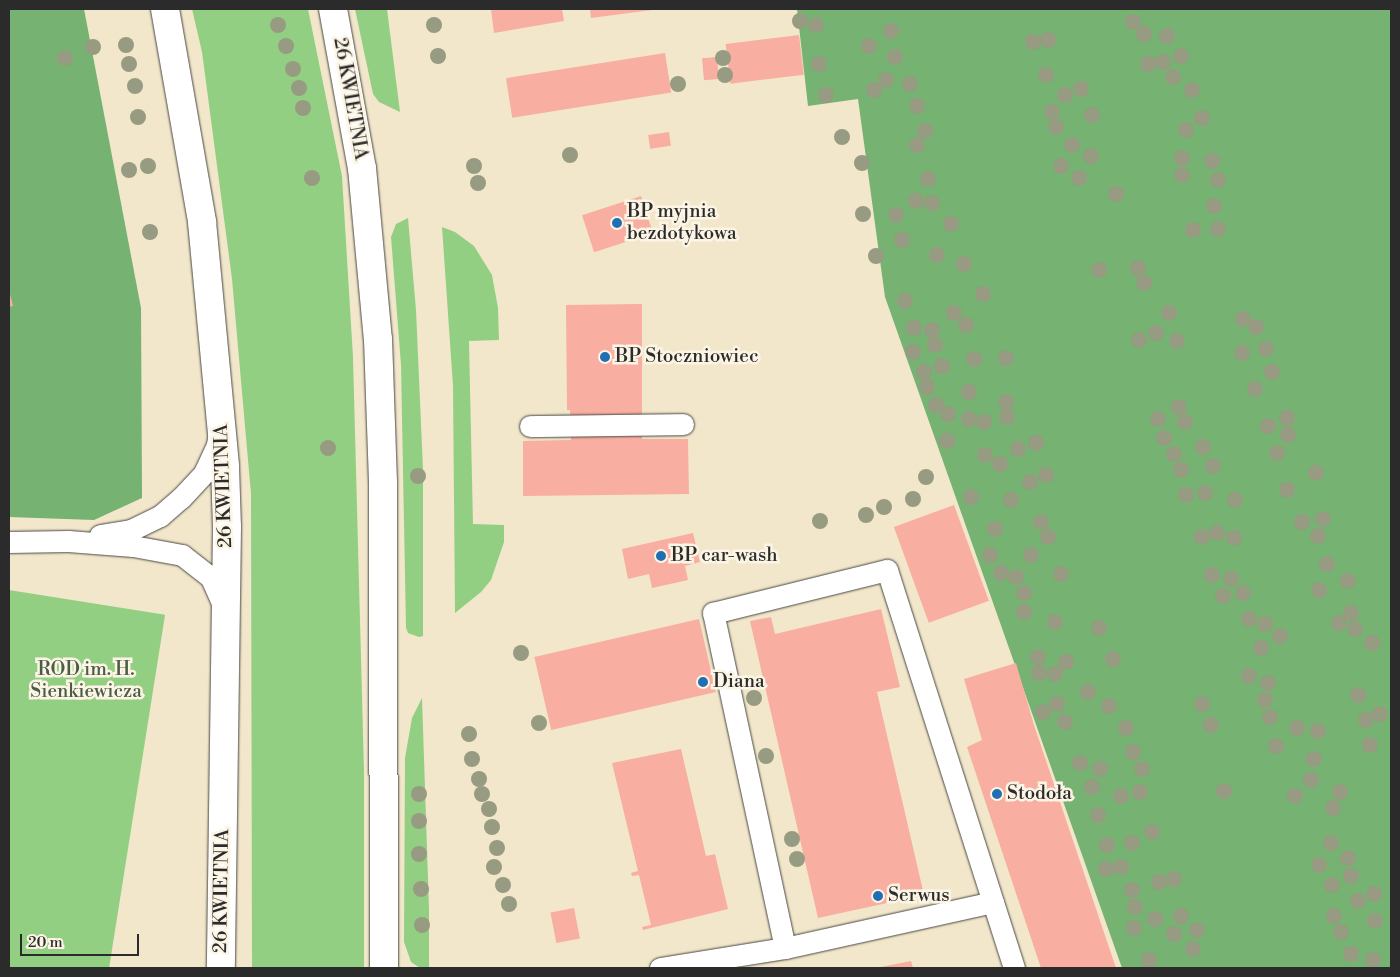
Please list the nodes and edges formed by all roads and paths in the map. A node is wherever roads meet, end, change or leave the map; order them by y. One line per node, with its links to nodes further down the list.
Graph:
1 (165, 9): 3 (street, 26 KWIETNIA)
2 (334, 9): 12 (street, 26 KWIETNIA)
3 (221, 414): 6 (lane); 8 (street, 26 KWIETNIA)
4 (684, 424): 5 (lane)
5 (530, 426)
6 (68, 541): 7 (lane); 8 (lane)
7 (9, 542)
8 (226, 623): 11 (street, 26 KWIETNIA)
9 (993, 902): 10 (lane); 10 (lane); 14 (lane)
10 (785, 948): 13 (lane)
11 (221, 968)
12 (384, 968)
13 (660, 968)
14 (1014, 968)

